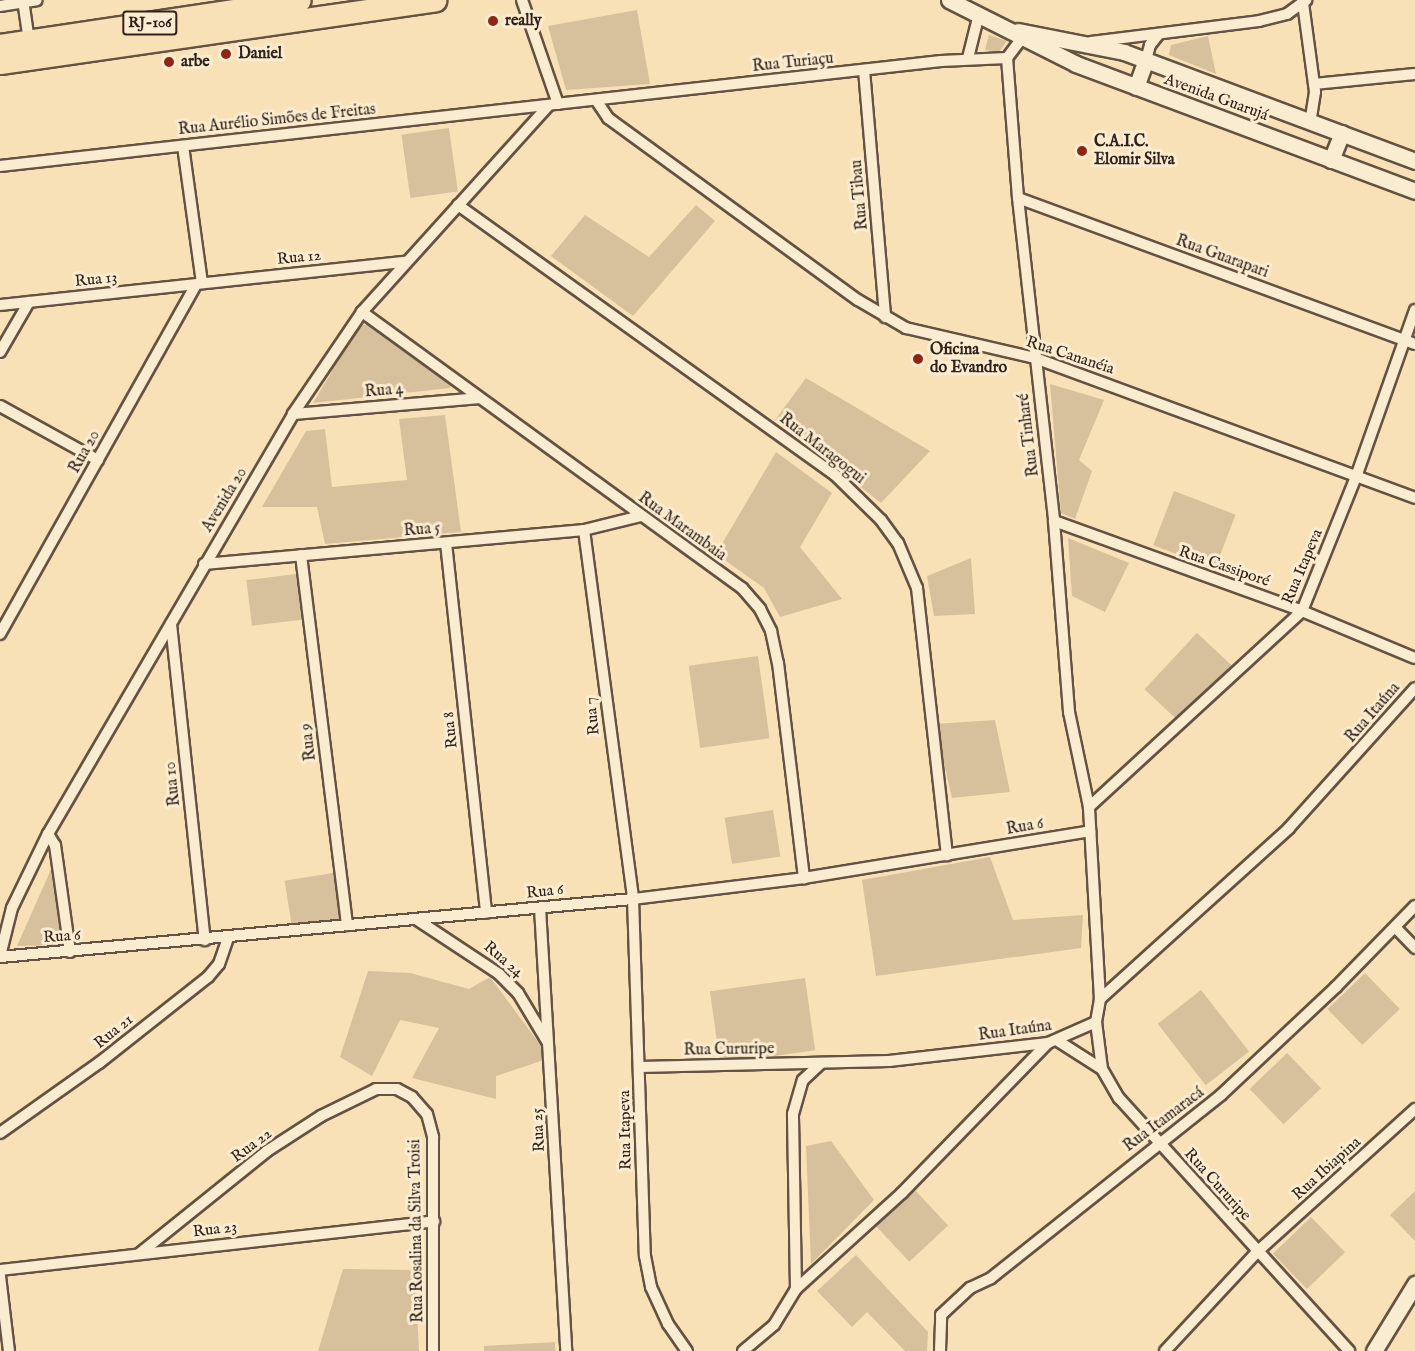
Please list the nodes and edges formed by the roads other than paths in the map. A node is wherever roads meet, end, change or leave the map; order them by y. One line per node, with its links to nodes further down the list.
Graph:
1 (37, 0): 6 (street)
2 (300, 0): 12 (highway, RJ-106)
3 (435, 0): 18 (highway, RJ-106)
4 (522, 0): 24 (street)
5 (949, 0): 9 (street, Avenida Guarujá)
6 (24, 2): 8 (street); 12 (street)
7 (1304, 2): 11 (street); 21 (street)
8 (0, 6)
9 (979, 14): 10 (street, Avenida Guarujá); 15 (street)
10 (1016, 34): 13 (street, Avenida Guarujá); 16 (street); 22 (street, Avenida Guarujá)
11 (1160, 34): 13 (street); 17 (street)
12 (29, 41): 14 (highway, RJ-106)
13 (1089, 42): 17 (street, Avenida Guarujá)
14 (0, 45)
15 (968, 58): 16 (street, Rua Turiaçu); 19 (street, Rua Turiaçu)
16 (1007, 58): 32 (street, Rua Tinharé)
17 (1146, 60): 22 (street); 25 (street, Avenida Guarujá)
18 (0, 63)
19 (864, 70): 23 (street, Rua Turiaçu); 40 (street, Rua Tibau)
20 (1415, 74): 21 (street)
21 (1314, 84): 25 (street)
22 (1136, 87): 28 (street, Avenida Guarujá)
23 (596, 100): 24 (street, Rua Turiaçu); 40 (street, Rua Cananéia)
24 (553, 105): 27 (street, Rua Aurélio Simões de Freitas); 33 (street, Avenida 20)
25 (1310, 122): 26 (street, Avenida Guarujá)
26 (1342, 133): 28 (street); 29 (street, Avenida Guarujá)
27 (183, 146): 30 (street, Rua Aurélio Simões de Freitas); 35 (street)
28 (1331, 160): 31 (street, Avenida Guarujá)
29 (1415, 161)
30 (0, 166)
31 (1415, 191)
32 (1018, 198): 41 (street, Rua Guarapari); 44 (street, Rua Tinharé)
33 (459, 205): 34 (street, Avenida 20); 65 (street, Rua Maragogui)
34 (405, 262): 35 (street, Rua 12); 39 (street, Avenida 20)
35 (199, 284): 36 (street, Rua 13); 48 (street, Rua 20)
36 (29, 302): 37 (street, Rua 13); 43 (street)
37 (0, 305)
38 (1415, 310): 41 (street, Rua Itapeva)
39 (362, 312): 45 (street, Rua Marambaia); 47 (street, Avenida 20)
40 (885, 317): 44 (street, Rua Cananéia)
41 (1404, 339): 42 (street, Rua Guarapari); 49 (street, Rua Itapeva)
42 (1415, 344)
43 (0, 352)
44 (1035, 358): 49 (street, Rua Cananéia); 52 (street, Rua Tinharé)
45 (478, 398): 47 (street, Rua 4); 51 (street, Rua Marambaia)
46 (0, 406): 48 (street)
47 (293, 414): 56 (street, Avenida 20)
48 (98, 460): 59 (street, Rua 20)
49 (1357, 474): 50 (street, Rua Cananéia); 57 (street, Rua Itapeva)
50 (1415, 498)
51 (641, 516): 53 (street, Rua 5); 66 (street, Rua Marambaia)
52 (1054, 521): 57 (street, Rua Cassiporé); 62 (street, Rua Tinharé)
53 (584, 530): 54 (street, Rua 5); 67 (street, Rua 7)
54 (446, 543): 55 (street, Rua 5); 70 (street, Rua 8)
55 (302, 555): 56 (street, Rua 5); 72 (street, Rua 9)
56 (204, 564): 58 (street, Avenida 20)
57 (1302, 611): 60 (street, Rua Cassiporé); 62 (street, Rua Itapeva)
58 (171, 624): 64 (street, Avenida 20); 75 (street, Rua 10)
59 (0, 633)
60 (1415, 658)
61 (1415, 688): 79 (street, Rua Itaúna)
62 (1089, 807): 63 (street)
63 (1090, 831): 65 (street, Rua 6); 79 (street)
64 (48, 834): 77 (street); 78 (street, Avenida 20)
65 (947, 855): 66 (street, Rua 6)
66 (804, 878): 67 (street, Rua 6)
67 (633, 899): 69 (street, Rua 6); 84 (street, Rua Itapeva)
68 (1415, 906): 73 (street, Rua Itamaracá)
69 (540, 908): 70 (street, Rua 6); 82 (street, Rua 25)
70 (486, 913): 71 (street, Rua 6)
71 (416, 919): 72 (street, Rua 6); 82 (street, Rua 24)
72 (347, 925): 74 (street, Rua 6)
73 (1396, 928): 76 (street); 89 (street, Rua Itamaracá)
74 (228, 938): 75 (street, Rua 6); 88 (street, Rua 21)
75 (205, 940): 77 (street, Rua 6)
76 (1415, 948)
77 (70, 952): 78 (street, Rua 6)
78 (0, 957)
79 (1100, 999): 80 (street)
80 (1096, 1022): 81 (street, Rua Itaúna); 85 (street, Rua Cururipe)
81 (1053, 1042): 83 (street, Rua Itaúna); 85 (street); 96 (street)
82 (549, 1046): 99 (street, Rua 25)
83 (820, 1064): 84 (street, Rua Cururipe); 96 (street)
84 (640, 1067): 100 (street, Rua Itapeva)
85 (1102, 1070): 89 (street, Rua Cururipe)
86 (397, 1089): 90 (street, Rua Rosalina da Silva Troisi); 92 (street, Rua 22)
87 (1415, 1109): 91 (street, Rua Ibiapina)
88 (0, 1133)
89 (1158, 1142): 91 (street, Rua Cururipe); 102 (street, Rua Itamaracá)
90 (434, 1221): 92 (street, Rua 23); 98 (street, Rua Rosalina da Silva Troisi)
91 (1258, 1251): 103 (street, Rua Ibiapina); 104 (street, Rua Cururipe)
92 (139, 1254): 93 (street, Rua 23)
93 (0, 1270)
94 (0, 1276): 97 (street)
95 (1415, 1284): 105 (street)
96 (796, 1289): 101 (street)
97 (9, 1351)
98 (434, 1351)
99 (566, 1351)
100 (687, 1351)
101 (743, 1351)
102 (940, 1351)
103 (1165, 1351)
104 (1348, 1351)
105 (1374, 1351)

